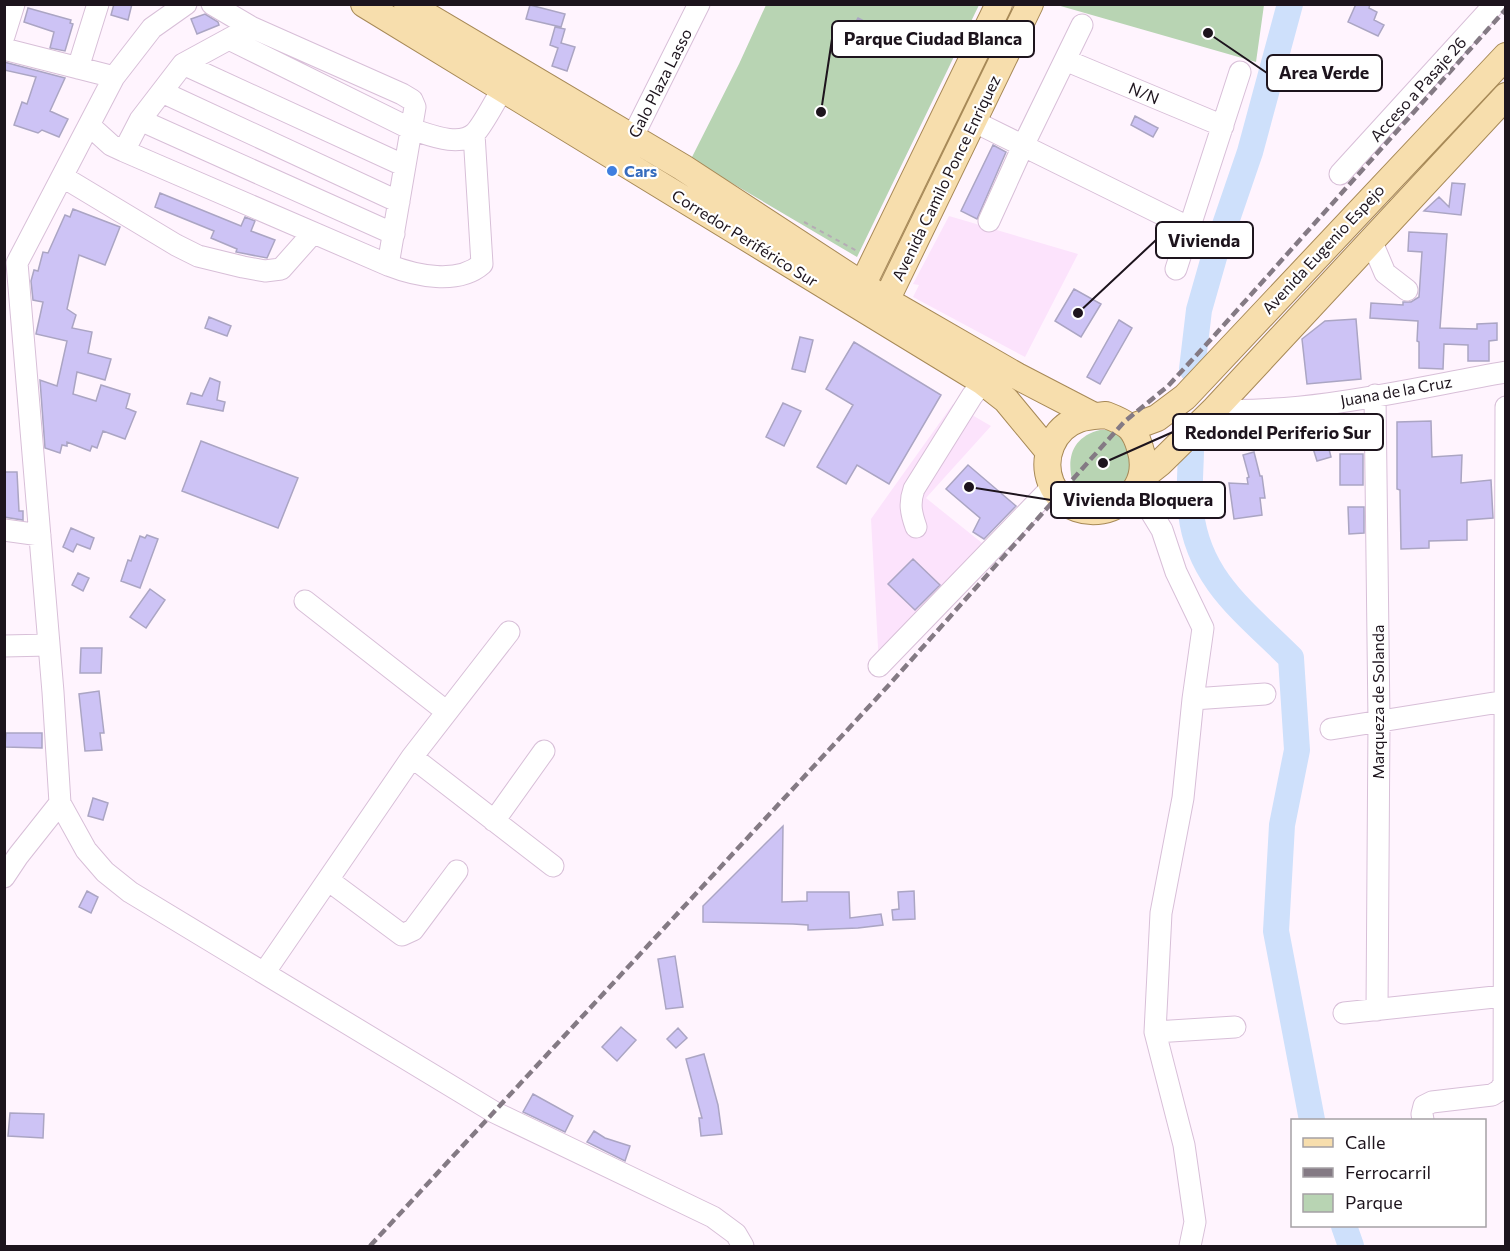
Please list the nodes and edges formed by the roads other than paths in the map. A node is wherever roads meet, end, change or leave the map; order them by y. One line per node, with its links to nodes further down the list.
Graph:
1 (14, 4): 13 (street)
2 (98, 4): 19 (street)
3 (186, 4): 21 (street)
4 (212, 4): 12 (street)
5 (364, 4): 22 (main road, Corredor Periférico Sur)
6 (407, 4): 31 (main road, Corredor Periférico Sur)
7 (699, 4): 31 (street, Galo Plaza Lasso)
8 (999, 4): 36 (main road, Avenida Camilo Ponce Enriquez)
9 (1030, 4): 26 (main road, Avenida Camilo Ponce Enriquez)
10 (1495, 4): 37 (street, Acceso a Pasaje 26)
11 (1082, 25): 17 (street)
12 (250, 27): 14 (street); 29 (street)
13 (4, 36)
14 (229, 39): 18 (street); 29 (street)
15 (4, 49): 19 (street)
16 (1506, 57): 58 (main road, Avenida Eugenio Espejo)
17 (1065, 60): 28 (street, N/N); 32 (street)
18 (183, 64): 23 (street); 35 (street)
19 (78, 68): 21 (street)
20 (1240, 72): 28 (street)
21 (114, 77): 27 (street)
22 (502, 90): 30 (street); 34 (main road, Corredor Periférico Sur)
23 (162, 92): 25 (street); 40 (street)
24 (1506, 96): 45 (main road, Avenida Eugenio Espejo)
25 (140, 120): 33 (street); 44 (street)
26 (974, 121): 32 (street); 39 (main road, Avenida Camilo Ponce Enriquez)
27 (90, 126): 33 (street); 38 (street)
28 (1223, 126): 42 (street)
29 (411, 129): 30 (street); 35 (street)
30 (474, 134): 47 (street)
31 (632, 139): 34 (street, Galo Plaza Lasso); 50 (main road, Corredor Periférico Sur)
32 (1023, 146): 41 (street); 42 (street)
33 (124, 151): 43 (street)
34 (620, 162): 50 (main road, Corredor Periférico Sur)
35 (405, 166): 40 (street)
36 (920, 169): 39 (main road); 50 (main road, Avenida Camilo Ponce Enriquez)
37 (1340, 174)
38 (63, 177): 43 (street); 46 (street)
39 (944, 182): 51 (main road, Avenida Camilo Ponce Enriquez)
40 (399, 202): 44 (street)
41 (989, 221)
42 (1190, 228): 48 (street)
43 (313, 233): 47 (street)
44 (394, 234): 47 (street)
45 (1371, 240): 49 (street); 56 (main road, Avenida Eugenio Espejo)
46 (11, 262): 64 (street)
47 (388, 265)
48 (1176, 269)
49 (1407, 290)
50 (857, 295): 51 (main road, Corredor Periférico Sur)
51 (882, 309): 53 (main road, Corredor Periférico Sur); 57 (main road, Corredor Periférico Sur)
52 (1506, 372): 54 (street, Juana de la Cruz)
53 (982, 382): 59 (main road, Corredor Periférico Sur); 62 (street)
54 (1375, 395): 56 (street, Juana de la Cruz); 74 (street, Marqueza de Solanda)
55 (1506, 407): 72 (street)
56 (1214, 410): 60 (main road, Avenida Eugenio Espejo)
57 (1094, 416): 58 (main road); 59 (main road)
58 (1130, 428): 60 (main road)
59 (1049, 452): 61 (main road)
60 (1139, 483): 61 (main road); 71 (street)
61 (1053, 486): 69 (street)
62 (915, 527)
63 (4, 530): 64 (street)
64 (40, 535): 67 (street)
65 (304, 602): 73 (street)
66 (509, 632): 73 (street)
67 (49, 645): 68 (street); 78 (street)
68 (4, 646)
69 (879, 666)
70 (1265, 694): 71 (street)
71 (1193, 699): 89 (street)
72 (1505, 701): 74 (street); 85 (street)
73 (447, 712): 77 (street)
74 (1379, 721): 75 (street); 86 (street, Marqueza de Solanda)
75 (1331, 729)
76 (544, 751): 79 (street)
77 (412, 758): 79 (street); 83 (street)
78 (60, 803): 82 (street); 84 (street)
79 (494, 821): 80 (street)
80 (553, 866)
81 (457, 871): 83 (street)
82 (4, 877)
83 (328, 880): 84 (street)
84 (264, 973): 91 (street)
85 (1504, 996): 86 (street); 90 (street)
86 (1377, 1010): 87 (street)
87 (1344, 1013)
88 (1235, 1027): 89 (street)
89 (1155, 1032): 92 (street)
90 (1423, 1119)
91 (743, 1246)
92 (1190, 1246)

